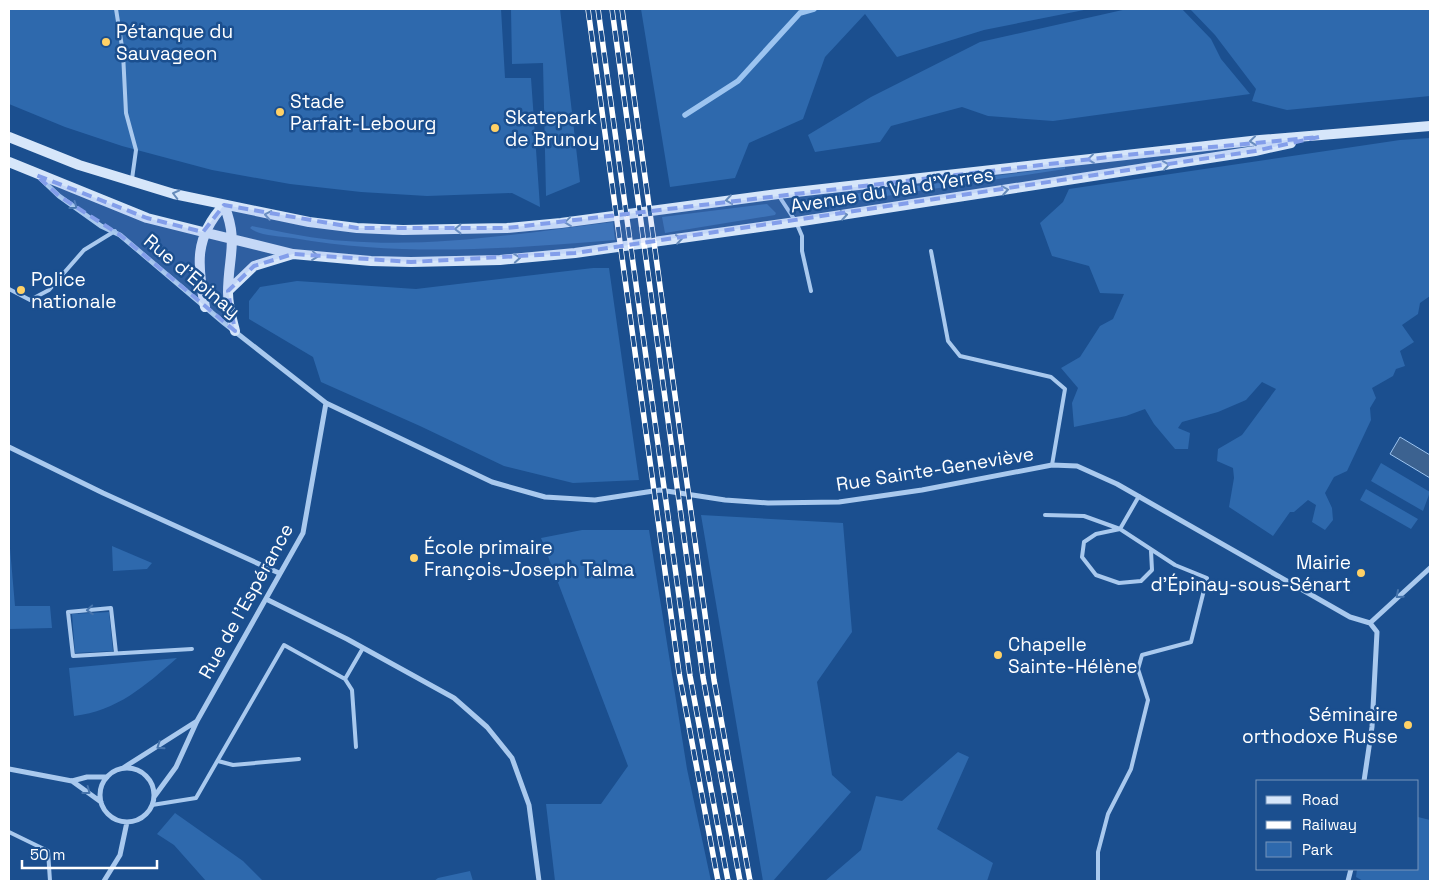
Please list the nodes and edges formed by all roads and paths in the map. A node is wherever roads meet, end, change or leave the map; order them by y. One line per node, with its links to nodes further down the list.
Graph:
1 (116, 9): 7 (lane)
2 (1430, 126): 4 (main road, Avenue du Val d'Yerres)
3 (9, 137): 7 (main road, Avenue du Val d'Yerres)
4 (1319, 137): 8 (main road, Avenue du Val d'Yerres, one-way to 8); 10 (main road, Avenue du Val d'Yerres, one-way to 4)
5 (9, 162): 6 (main road)
6 (36, 174): 11 (street, Rue d'Epinay, one-way to 11); 12 (main road)
7 (131, 182): 9 (main road, Avenue du Val d'Yerres, one-way to 7)
8 (778, 194): 9 (main road, Avenue du Val d'Yerres, one-way to 9); 10 (lane)
9 (224, 205): 12 (main road); 13 (main road)
10 (796, 222): 15 (main road, Avenue du Val d'Yerres, one-way to 10); 18 (lane)
11 (115, 232): 16 (lane); 19 (street, Rue d'Epinay)
12 (203, 232): 13 (main road); 19 (main road)
13 (233, 238): 15 (main road); 17 (main road)
14 (931, 251): 23 (lane)
15 (293, 254): 17 (main road)
16 (9, 289)
17 (228, 291): 20 (main road)
18 (810, 291)
19 (205, 306): 20 (street, Rue d'Epinay)
20 (235, 331): 21 (street, Rue d'Epinay)
21 (326, 403): 23 (street, Rue Sainte-Geneviève); 29 (street, Rue de l'Espérance)
22 (9, 447): 29 (street)
23 (1052, 465): 24 (street, Rue Sainte-Geneviève)
24 (1139, 496): 26 (lane); 31 (street, Rue Sainte-Geneviève)
25 (1045, 515): 26 (lane)
26 (1120, 529): 27 (lane); 27 (lane)
27 (1151, 551): 53 (lane)
28 (1430, 568): 31 (street, one-way to 31)
29 (279, 573): 30 (street, Rue de l'Espérance)
30 (266, 599): 32 (street); 36 (street, Rue de l'Espérance)
31 (1370, 623): 43 (street)
32 (363, 648): 35 (lane); 52 (street)
33 (192, 649): 34 (lane)
34 (116, 654): 34 (lane, one-way to 34)
35 (346, 679): 37 (lane); 39 (lane)
36 (197, 721): 40 (street, Rue de l'Espérance, one-way to 40); 45 (street, Rue de l'Espérance)
37 (356, 746)
38 (299, 759): 39 (lane)
39 (218, 761): 47 (lane)
40 (122, 768): 42 (street); 45 (street)
41 (9, 769): 44 (street)
42 (107, 777): 44 (street); 46 (street)
43 (1364, 780)
44 (72, 781): 46 (street, one-way to 46)
45 (154, 797): 47 (street)
46 (101, 802): 48 (street)
47 (152, 805): 48 (street)
48 (127, 822): 51 (street)
49 (9, 832): 50 (lane)
50 (50, 881)
51 (104, 881)
52 (539, 881)
53 (1098, 881)

